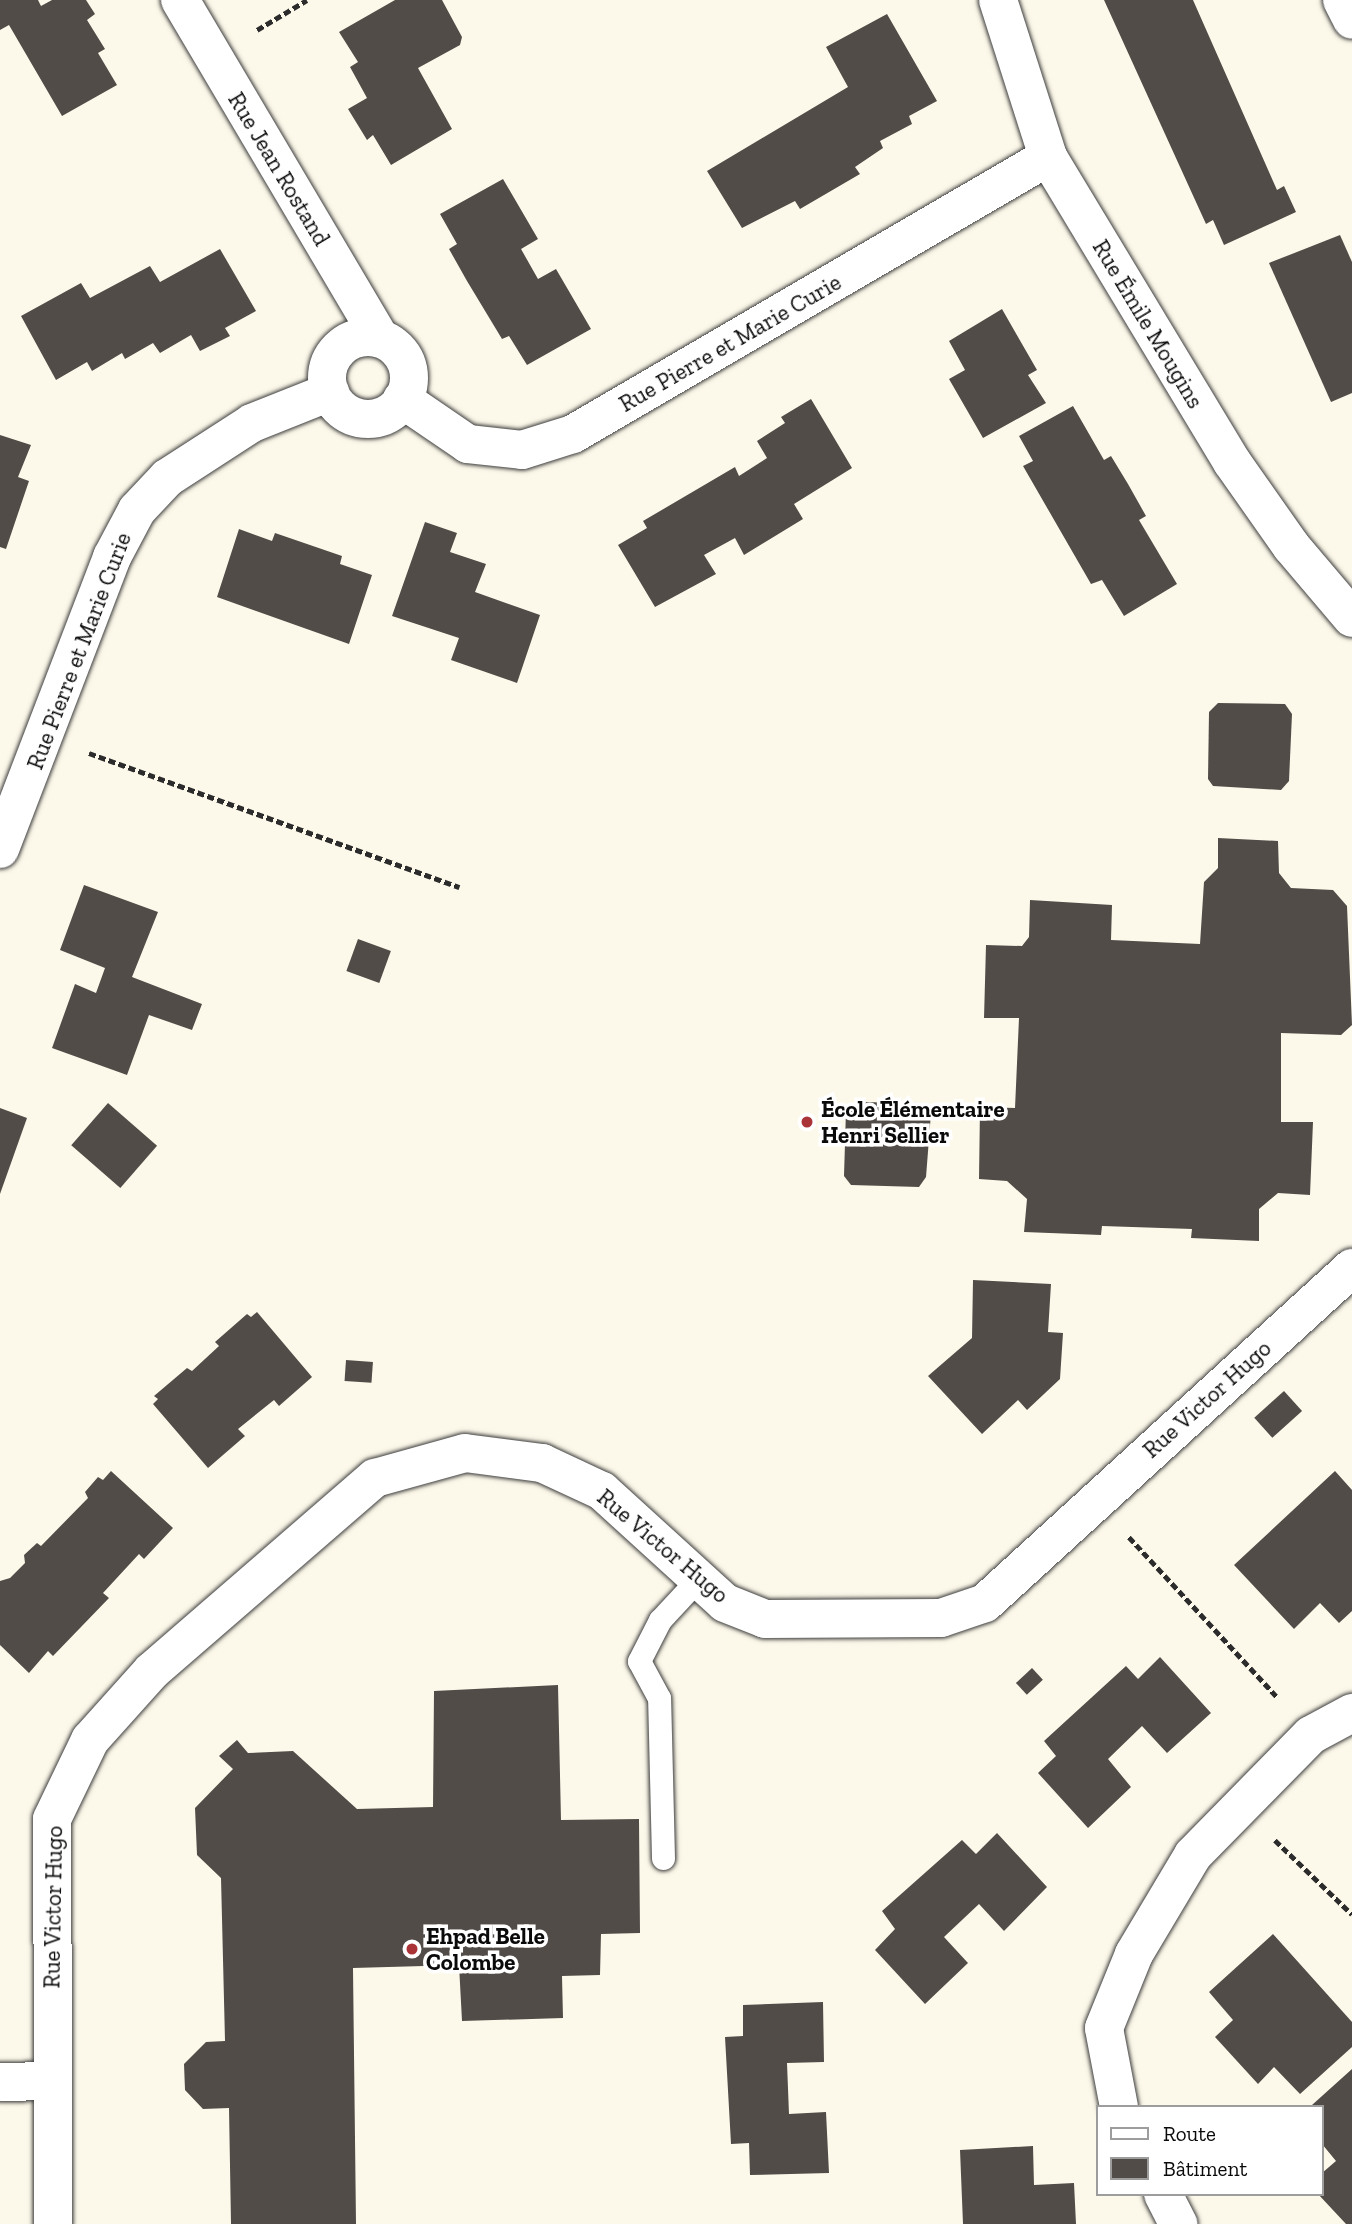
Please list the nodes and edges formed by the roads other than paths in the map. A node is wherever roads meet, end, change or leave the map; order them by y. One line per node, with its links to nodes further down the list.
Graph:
1 (180, 0): 6 (street, Rue Jean Rostand)
2 (998, 0): 5 (street, Rue Émile Mougins)
3 (1342, 0): 4 (street)
4 (1352, 20)
5 (1048, 157): 8 (street, Rue Pierre et Marie Curie); 9 (street, Rue Émile Mougins)
6 (380, 338): 7 (street); 8 (street)
7 (330, 392): 8 (street); 10 (street, Rue Pierre et Marie Curie)
8 (402, 400)
9 (1352, 618)
10 (0, 849)
11 (1352, 1268): 12 (street, Rue Victor Hugo)
12 (699, 1578): 14 (lane); 15 (street, Rue Victor Hugo)
13 (1352, 1713): 17 (street)
14 (663, 1858)
15 (50, 2081): 16 (street); 19 (street, Rue Victor Hugo)
16 (0, 2082)
17 (1119, 2105)
18 (1164, 2196): 20 (street)
19 (53, 2224)
20 (1178, 2224)

